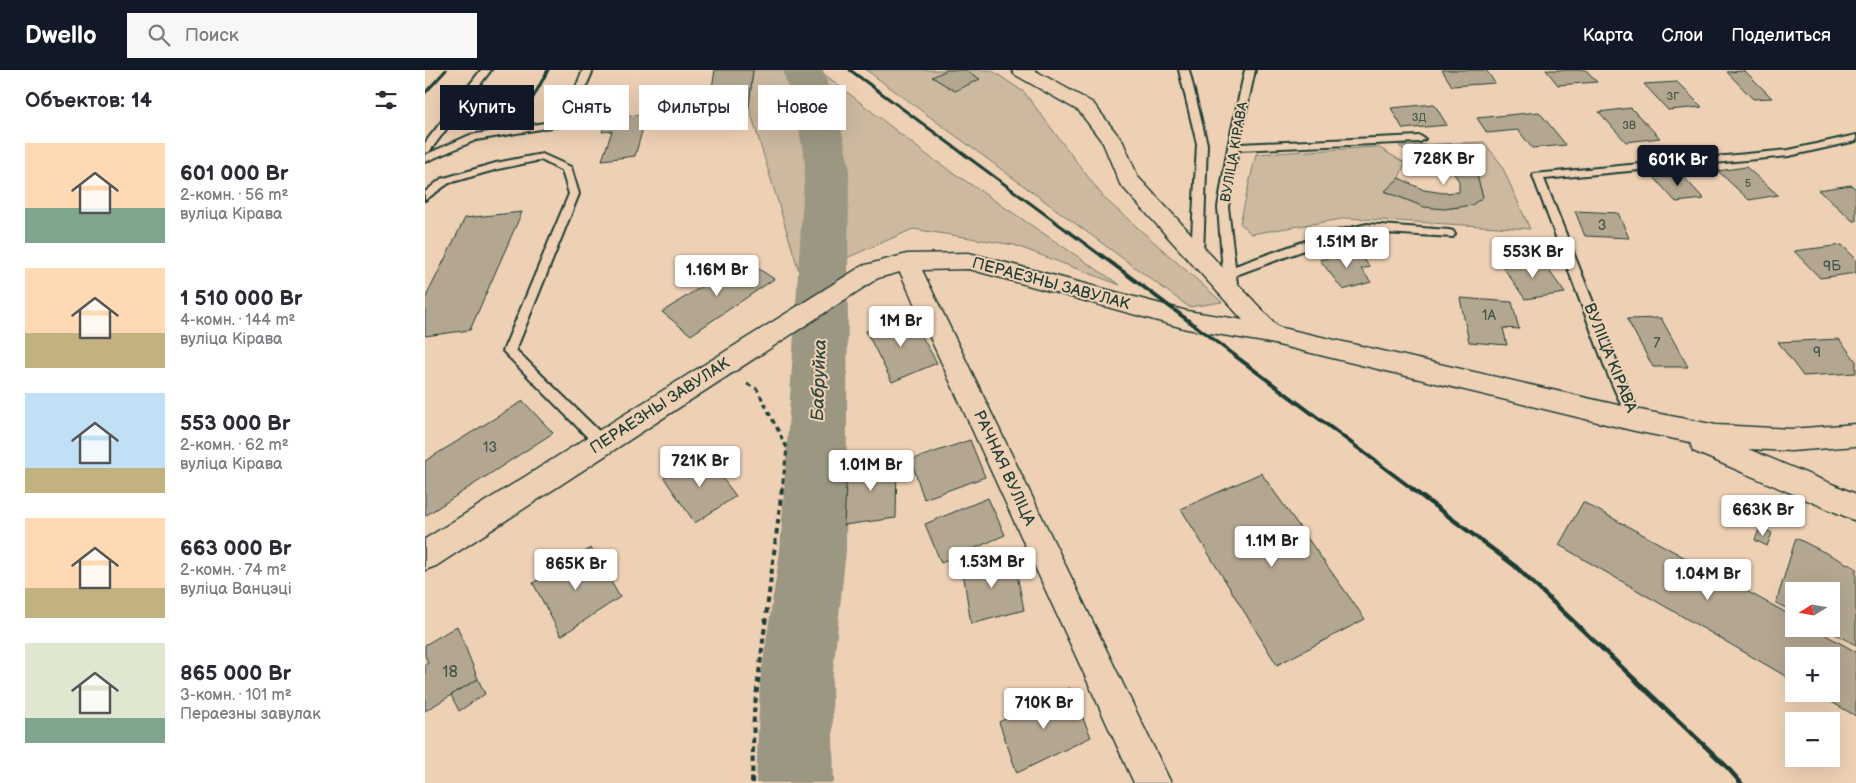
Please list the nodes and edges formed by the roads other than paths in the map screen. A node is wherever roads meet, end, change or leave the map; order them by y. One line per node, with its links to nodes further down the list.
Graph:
1 (486, 70): 9 (lane)
2 (588, 70): 10 (lane)
3 (1021, 70): 13 (street)
4 (1184, 70): 13 (lane)
5 (1250, 70): 8 (lane, ВУЛІЦА КІРАВА)
6 (1856, 138): 18 (lane, ВУЛІЦА КІРАВА)
7 (1420, 139): 8 (lane)
8 (1233, 147): 15 (lane, ВУЛІЦА КІРАВА)
9 (425, 150)
10 (425, 159)
11 (425, 197): 20 (lane)
12 (1449, 234): 15 (lane)
13 (1197, 255): 16 (street)
14 (907, 262): 17 (street, ПЕРАЕЗНЫ ЗАВУЛАК); 20 (street, ПЕРАЕЗНЫ ЗАВУЛАК); 23 (street, РАЧНАЯ ВУЛІЦА)
15 (1229, 273): 16 (lane, ВУЛІЦА КІРАВА)
16 (1233, 294): 17 (street)
17 (1270, 334): 18 (street, ВУЛІЦА КІРАВА)
18 (1635, 420): 19 (street, ВУЛІЦА КІРАВА); 21 (street)
19 (1856, 435)
20 (602, 443): 22 (street, ПЕРАЕЗНЫ ЗАВУЛАК)
21 (1856, 508)
22 (425, 556)
23 (1153, 783)

